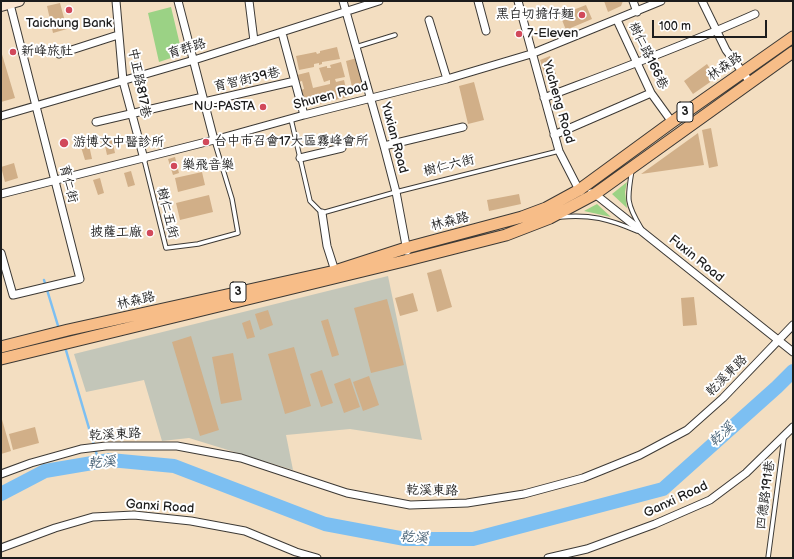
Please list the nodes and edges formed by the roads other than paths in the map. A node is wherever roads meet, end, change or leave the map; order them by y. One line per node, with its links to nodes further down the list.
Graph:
1 (116, 1): 21 (street, 中正路817巷)
2 (178, 1): 28 (street)
3 (250, 1): 23 (street)
4 (343, 1): 12 (street, Yuxian Road)
5 (379, 1): 12 (street, 育群路)
6 (478, 1): 17 (street)
7 (518, 1): 27 (street, Yucheng Road)
8 (632, 1): 13 (street)
9 (662, 1): 13 (street, Shuren Road)
10 (702, 1): 18 (street)
11 (10, 4): 39 (street, 育仁街)
12 (346, 12): 19 (street, 育群路); 24 (street, Yuxian Road)
13 (637, 12): 16 (street, Shuren Road)
14 (755, 14): 18 (street)
15 (429, 20): 31 (street)
16 (617, 20): 27 (street, Shuren Road); 29 (street, 樹仁路166巷)
17 (486, 30)
18 (716, 32): 29 (street); 30 (street)
19 (282, 33): 23 (street, 育群路); 33 (street)
20 (395, 35): 24 (lane)
21 (118, 36): 26 (street, 中正路817巷); 32 (street, 中正路817巷)
22 (793, 37): 30 (main road, 林森路 / 3)
23 (254, 41): 28 (street, 育群路)
24 (356, 47): 36 (street, Yuxian Road)
25 (793, 52): 34 (main road, 林森路 / 3)
26 (59, 54)
27 (531, 54): 31 (street, Shuren Road); 37 (street, Yucheng Road)
28 (194, 60): 32 (street, 育群路); 38 (street)
29 (638, 63): 35 (street, 樹仁路166巷); 37 (street)
30 (742, 72): 34 (street); 45 (main road, 林森路 / 3)
31 (447, 79): 36 (street, Shuren Road)
32 (123, 81): 39 (street, 育群路); 40 (street, 中正路817巷)
33 (295, 81): 38 (street, 育智街39巷); 41 (street)
34 (750, 82): 54 (main road, 林森路 / 3)
35 (651, 93): 45 (street, 樹仁路166巷); 47 (street)
36 (370, 98): 41 (street, Shuren Road); 49 (street, Yuxian Road)
37 (544, 98): 47 (street, Yucheng Road)
38 (204, 100): 40 (street, 育智街39巷); 48 (street)
39 (36, 107): 42 (street, 育群路); 55 (street, 育仁街)
40 (131, 114): 44 (street, 育智街39巷); 53 (street, 中正路817巷)
41 (304, 115): 43 (street, Shuren Road)
42 (1, 116)
43 (291, 119): 48 (street, Shuren Road); 52 (lane)
44 (96, 122)
45 (672, 122): 56 (main road, 林森路 / 3)
46 (463, 127): 49 (street)
47 (554, 135): 51 (street, Yucheng Road)
48 (214, 140): 53 (street, Shuren Road); 53 (lane, 樹仁五街)
49 (384, 146): 57 (street, Yuxian Road)
50 (342, 148): 52 (street)
51 (558, 151): 56 (street, Yucheng Road); 57 (lane, 樹仁六街)
52 (300, 158): 60 (lane)
53 (144, 159): 55 (street, Shuren Road)
54 (633, 166): 59 (main road, 林森路 / 3); 62 (lane)
55 (55, 181): 58 (street, Shuren Road); 64 (street, 育仁街)
56 (579, 190): 59 (street); 63 (main road, 林森路 / 3)
57 (396, 192): 60 (lane, 樹仁六街); 63 (street, Yuxian Road)
58 (1, 194)
59 (595, 194): 61 (main road, 林森路 / 3); 62 (street, Fuxin Road)
60 (322, 213): 66 (street)
61 (550, 218): 62 (lane); 65 (main road, 林森路 / 3)
62 (645, 234): 68 (street, Fuxin Road)
63 (406, 248): 65 (street, Yuxian Road); 66 (main road, 林森路 / 3)
64 (1, 253)
65 (408, 260): 71 (main road, 林森路 / 3)
66 (335, 271): 69 (main road, 林森路 / 3)
67 (793, 325): 68 (street, 乾溪東路)
68 (780, 342): 70 (street, Fuxin Road); 74 (street, 乾溪東路)
69 (1, 347)
70 (793, 352)
71 (1, 359)
72 (793, 427): 73 (street, Ganxi Road)
73 (784, 435): 77 (street, Ganxi Road); 78 (lane, 四德路191巷)
74 (1, 474)
75 (1, 548): 76 (street, Ganxi Road)
76 (317, 558)
77 (548, 558)
78 (768, 558)

